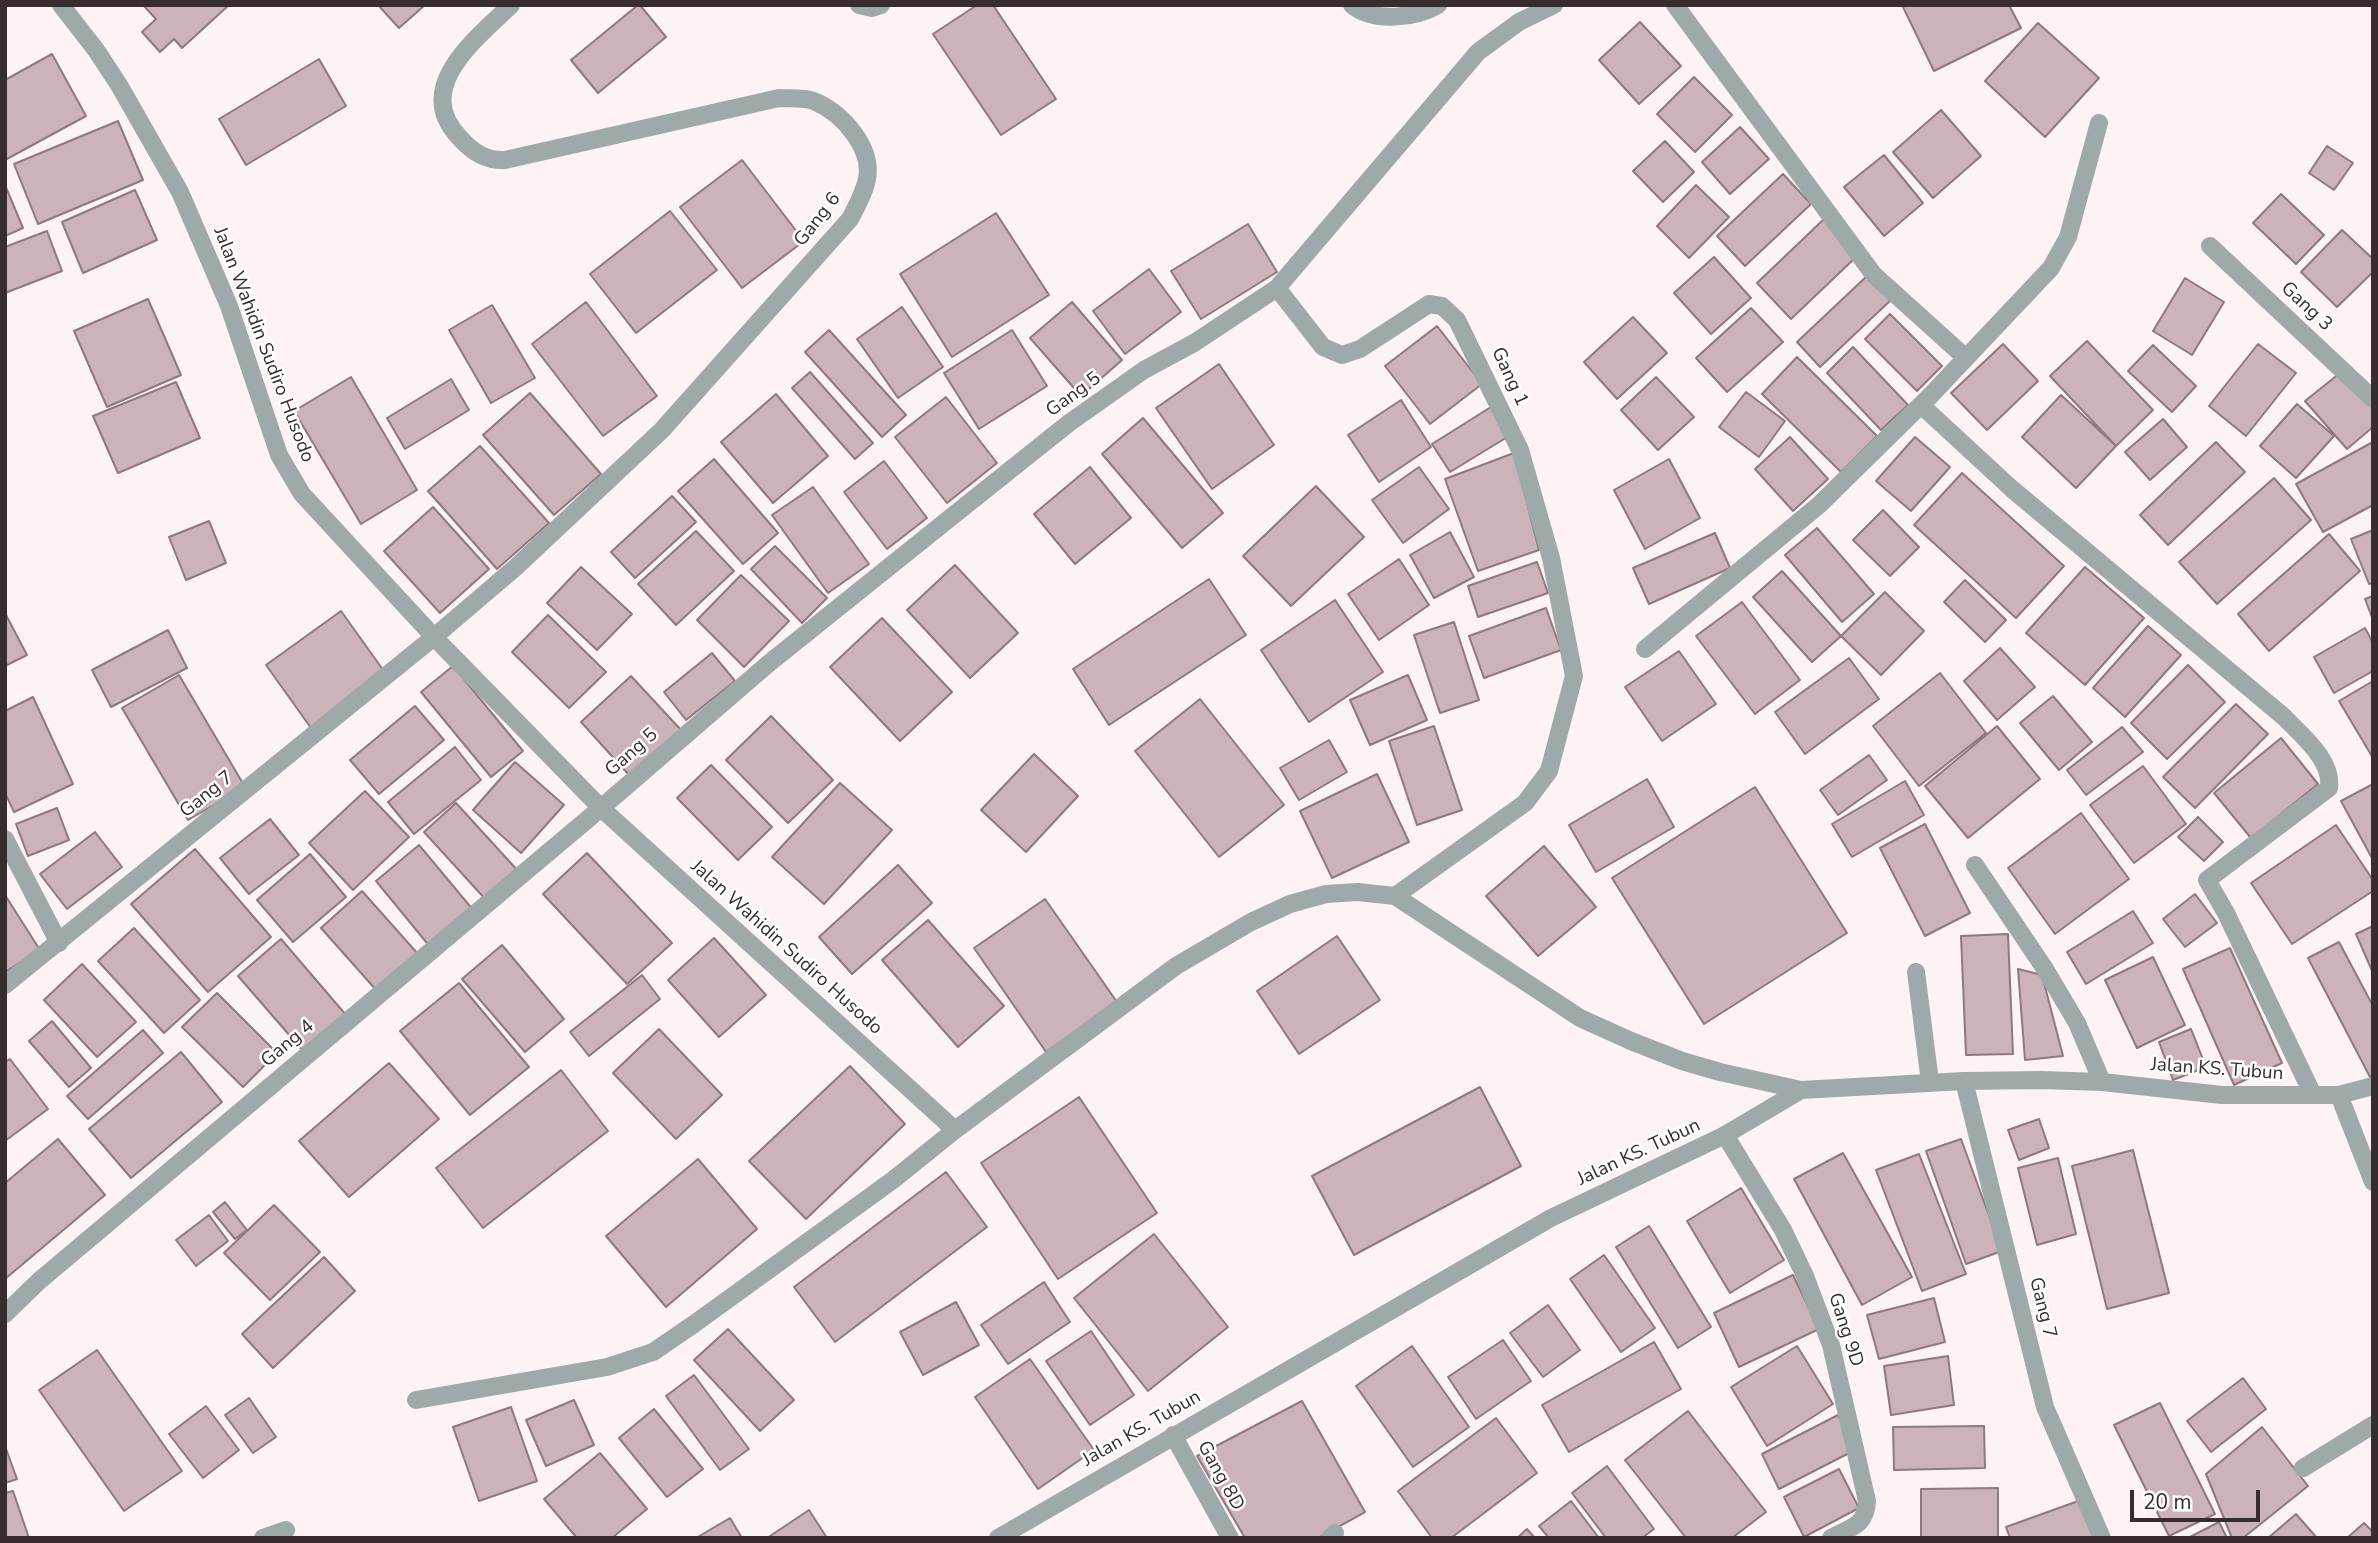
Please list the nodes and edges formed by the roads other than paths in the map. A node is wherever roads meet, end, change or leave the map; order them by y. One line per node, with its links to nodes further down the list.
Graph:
1 (61, 5): 15 (street, Jalan Wahidin Sudiro Husodo)
2 (511, 5): 15 (street, Gang 6)
3 (859, 5): 4 (street)
4 (881, 5)
5 (1352, 5): 6 (street)
6 (1438, 5)
7 (1554, 5): 11 (street, Gang 5)
8 (1675, 5): 12 (street)
9 (2099, 123): 12 (street)
10 (2210, 246): 13 (street, Gang 3)
11 (1277, 288): 17 (street, Gang 5); 20 (street, Gang 1)
12 (1966, 358): 14 (street)
13 (2373, 399)
14 (1921, 405): 16 (street); 29 (street)
15 (434, 637): 17 (street, Jalan Wahidin Sudiro Husodo); 21 (street, Gang 7)
16 (1645, 649)
17 (601, 808): 31 (street, Jalan Wahidin Sudiro Husodo); 34 (street, Gang 4)
18 (5, 839): 21 (street)
19 (1975, 865): 26 (street)
20 (1395, 896): 28 (street); 31 (street)
21 (59, 943): 23 (street, Gang 7)
22 (1916, 972): 25 (street)
23 (5, 985)
24 (1964, 1081): 25 (street, Jalan KS. Tubun); 26 (street, Jalan KS. Tubun); 44 (street, Gang 7)
25 (1930, 1082): 28 (street, Jalan KS. Tubun)
26 (2102, 1082): 29 (street, Jalan KS. Tubun)
27 (2373, 1086): 30 (street, Jalan KS. Tubun)
28 (1801, 1090): 32 (street, Jalan KS. Tubun)
29 (2313, 1095): 30 (street, Jalan KS. Tubun)
30 (2339, 1095): 33 (street)
31 (955, 1130): 35 (street)
32 (1725, 1135): 37 (street, Jalan KS. Tubun); 43 (street, Gang 9D)
33 (2373, 1182)
34 (5, 1314)
35 (416, 1400)
36 (2373, 1425): 38 (street)
37 (1173, 1435): 41 (street, Jalan KS. Tubun); 42 (street, Gang 8D)
38 (2303, 1468)
39 (286, 1530): 40 (street)
40 (263, 1538)
41 (998, 1538)
42 (1230, 1538)
43 (1831, 1538)
44 (2102, 1538)

